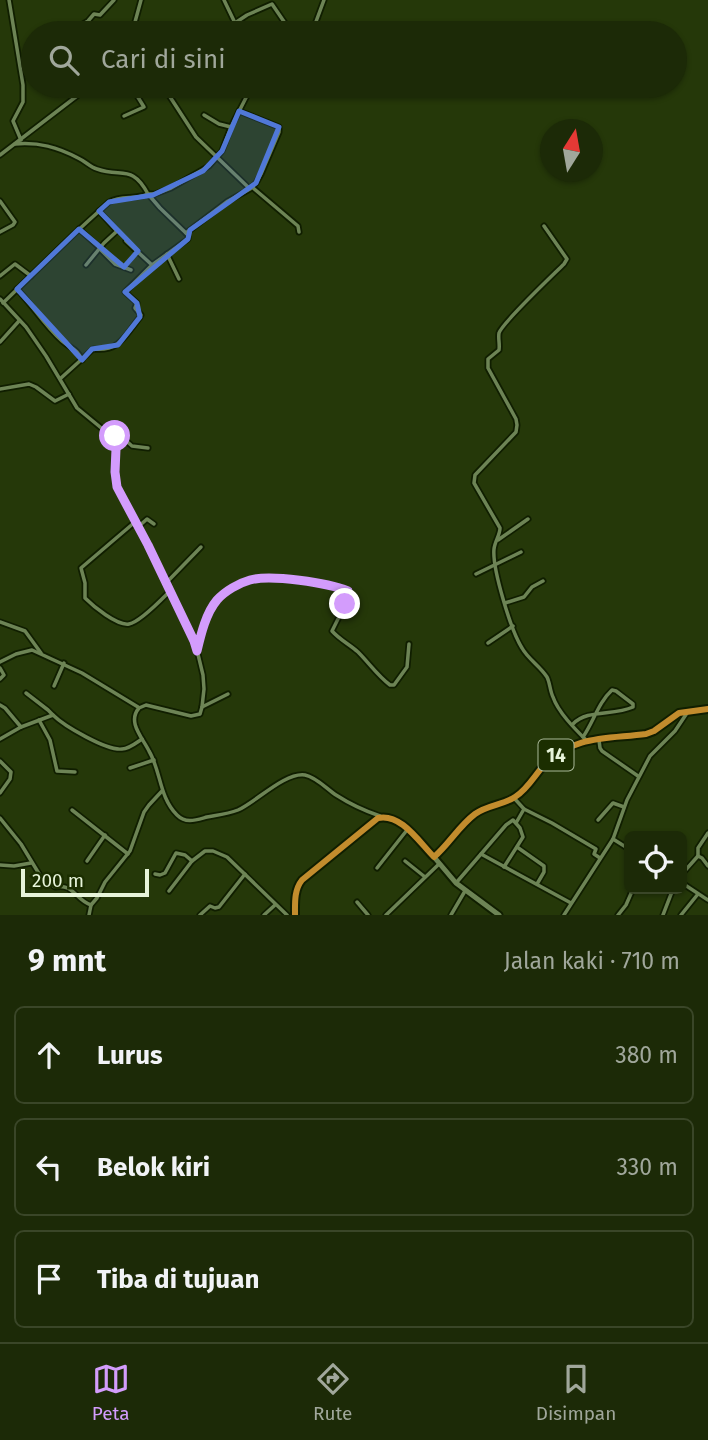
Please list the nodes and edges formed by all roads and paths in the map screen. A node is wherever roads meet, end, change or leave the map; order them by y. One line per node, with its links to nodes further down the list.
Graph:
1 (9, 0): 13 (street)
2 (114, 0): 7 (street)
3 (141, 0): 8 (street)
4 (224, 0): 9 (street)
5 (324, 0): 12 (street)
6 (275, 3): 10 (street); 11 (street)
7 (88, 21)
8 (135, 21)
9 (234, 21)
10 (239, 21)
11 (285, 21)
12 (317, 21)
13 (21, 70)
14 (23, 98): 23 (street)
15 (70, 98): 23 (street)
16 (138, 98): 20 (street)
17 (171, 98): 26 (street)
18 (245, 98): 19 (street)
19 (239, 111): 22 (street); 27 (street)
20 (124, 116)
21 (204, 116): 22 (street)
22 (231, 127): 26 (street)
23 (20, 140): 24 (street)
24 (15, 144): 25 (street); 28 (street)
25 (0, 155)
26 (216, 158): 27 (street); 28 (street)
27 (251, 188): 34 (street); 35 (street)
28 (148, 194): 30 (street); 35 (street)
29 (0, 201): 33 (street)
30 (99, 211): 32 (street); 37 (street)
31 (544, 226): 59 (street)
32 (79, 229): 37 (street); 43 (street)
33 (0, 232)
34 (299, 232)
35 (187, 233): 38 (street)
36 (126, 241): 40 (street)
37 (100, 248): 39 (street); 41 (street)
38 (167, 254): 40 (street); 44 (street)
39 (86, 265)
40 (152, 265): 49 (street)
41 (131, 271)
42 (0, 276): 43 (street)
43 (31, 276): 45 (street)
44 (179, 279)
45 (17, 289): 46 (street); 49 (street)
46 (2, 301): 47 (street)
47 (19, 321): 48 (street); 50 (street)
48 (0, 342)
49 (82, 360): 50 (street)
50 (61, 378): 52 (street)
51 (0, 389): 52 (street)
52 (69, 394): 53 (street)
53 (111, 436): 54 (street); 56 (street)
54 (148, 448)
55 (528, 519): 59 (street)
56 (135, 522): 58 (street); 66 (street)
57 (154, 524): 58 (street)
58 (138, 527): 65 (street)
59 (497, 541): 62 (street)
60 (201, 547): 65 (street)
61 (521, 552): 62 (street)
62 (496, 563): 63 (street); 67 (street)
63 (476, 574)
64 (542, 582): 67 (street)
65 (166, 583): 66 (street)
66 (169, 592): 72 (street)
67 (505, 603): 69 (street)
68 (0, 622): 73 (street)
69 (513, 626): 70 (street); 89 (street)
70 (488, 643)
71 (409, 644): 72 (street)
72 (197, 651): 82 (street)
73 (44, 656): 74 (street); 75 (street)
74 (0, 662)
75 (64, 663): 78 (street); 83 (street)
76 (0, 668): 77 (street)
77 (0, 679)
78 (54, 686)
79 (26, 693): 87 (street)
80 (228, 694): 82 (street)
81 (0, 705): 90 (street)
82 (202, 707): 83 (street)
83 (139, 708): 94 (street)
84 (708, 709): 85 (highway, 14)
85 (689, 710): 92 (highway, 14); 99 (street)
86 (595, 714): 86 (street); 89 (street); 91 (street)
87 (52, 715): 88 (street); 94 (street)
88 (39, 720): 90 (street); 98 (street)
89 (572, 724): 91 (street)
90 (22, 727): 93 (street)
91 (584, 738): 92 (highway, 14); 102 (highway, 14)
92 (599, 738): 99 (street)
93 (0, 739)
94 (142, 739): 95 (street)
95 (154, 760): 97 (street); 100 (street)
96 (0, 761): 101 (street)
97 (130, 768)
98 (75, 772)
99 (638, 776): 103 (street)
100 (162, 791): 106 (street); 116 (street)
101 (0, 793)
102 (514, 798): 105 (street); 119 (highway, 14)
103 (624, 807): 108 (street); 113 (street)
104 (72, 810): 112 (street)
105 (524, 810): 109 (street); 120 (street)
106 (382, 817): 110 (highway); 154 (highway)
107 (0, 818): 124 (street)
108 (598, 820)
109 (516, 823): 115 (street); 117 (street)
110 (405, 828): 119 (highway); 129 (street)
111 (708, 833): 118 (street)
112 (105, 835): 116 (street); 121 (street)
113 (613, 839): 114 (street); 120 (street)
114 (624, 846)
115 (517, 847): 128 (street); 135 (street)
116 (128, 854): 145 (street)
117 (481, 854): 128 (street); 134 (street)
118 (698, 856): 127 (street); 130 (street)
119 (434, 857): 125 (main road)
120 (600, 858): 144 (street)
121 (87, 861)
122 (192, 861): 131 (street); 132 (street); 137 (street)
123 (405, 861): 133 (street)
124 (31, 863): 126 (street); 145 (street)
125 (439, 864): 133 (street); 134 (main road)
126 (0, 866)
127 (708, 866)
128 (504, 867): 135 (street)
129 (377, 868)
130 (687, 868)
131 (155, 874)
132 (245, 874): 146 (street); 147 (street)
133 (425, 877): 156 (street)
134 (456, 883): 138 (main road)
135 (537, 884): 144 (street)
136 (687, 886): 141 (street)
137 (170, 891)
138 (465, 891): 149 (main road); 157 (street)
139 (632, 894): 159 (street)
140 (671, 894): 160 (street)
141 (698, 894): 142 (street); 161 (street)
142 (708, 900)
143 (357, 902): 155 (street)
144 (572, 903): 158 (street)
145 (91, 905): 148 (street)
146 (275, 905): 152 (street); 153 (street)
147 (219, 907): 150 (street); 151 (street)
148 (91, 914)
149 (496, 914)
150 (200, 915)
151 (214, 915)
152 (264, 915)
153 (287, 915)
154 (295, 915)
155 (368, 915)
156 (386, 915)
157 (451, 915)
158 (564, 915)
159 (619, 915)
160 (663, 915)
161 (681, 915)

